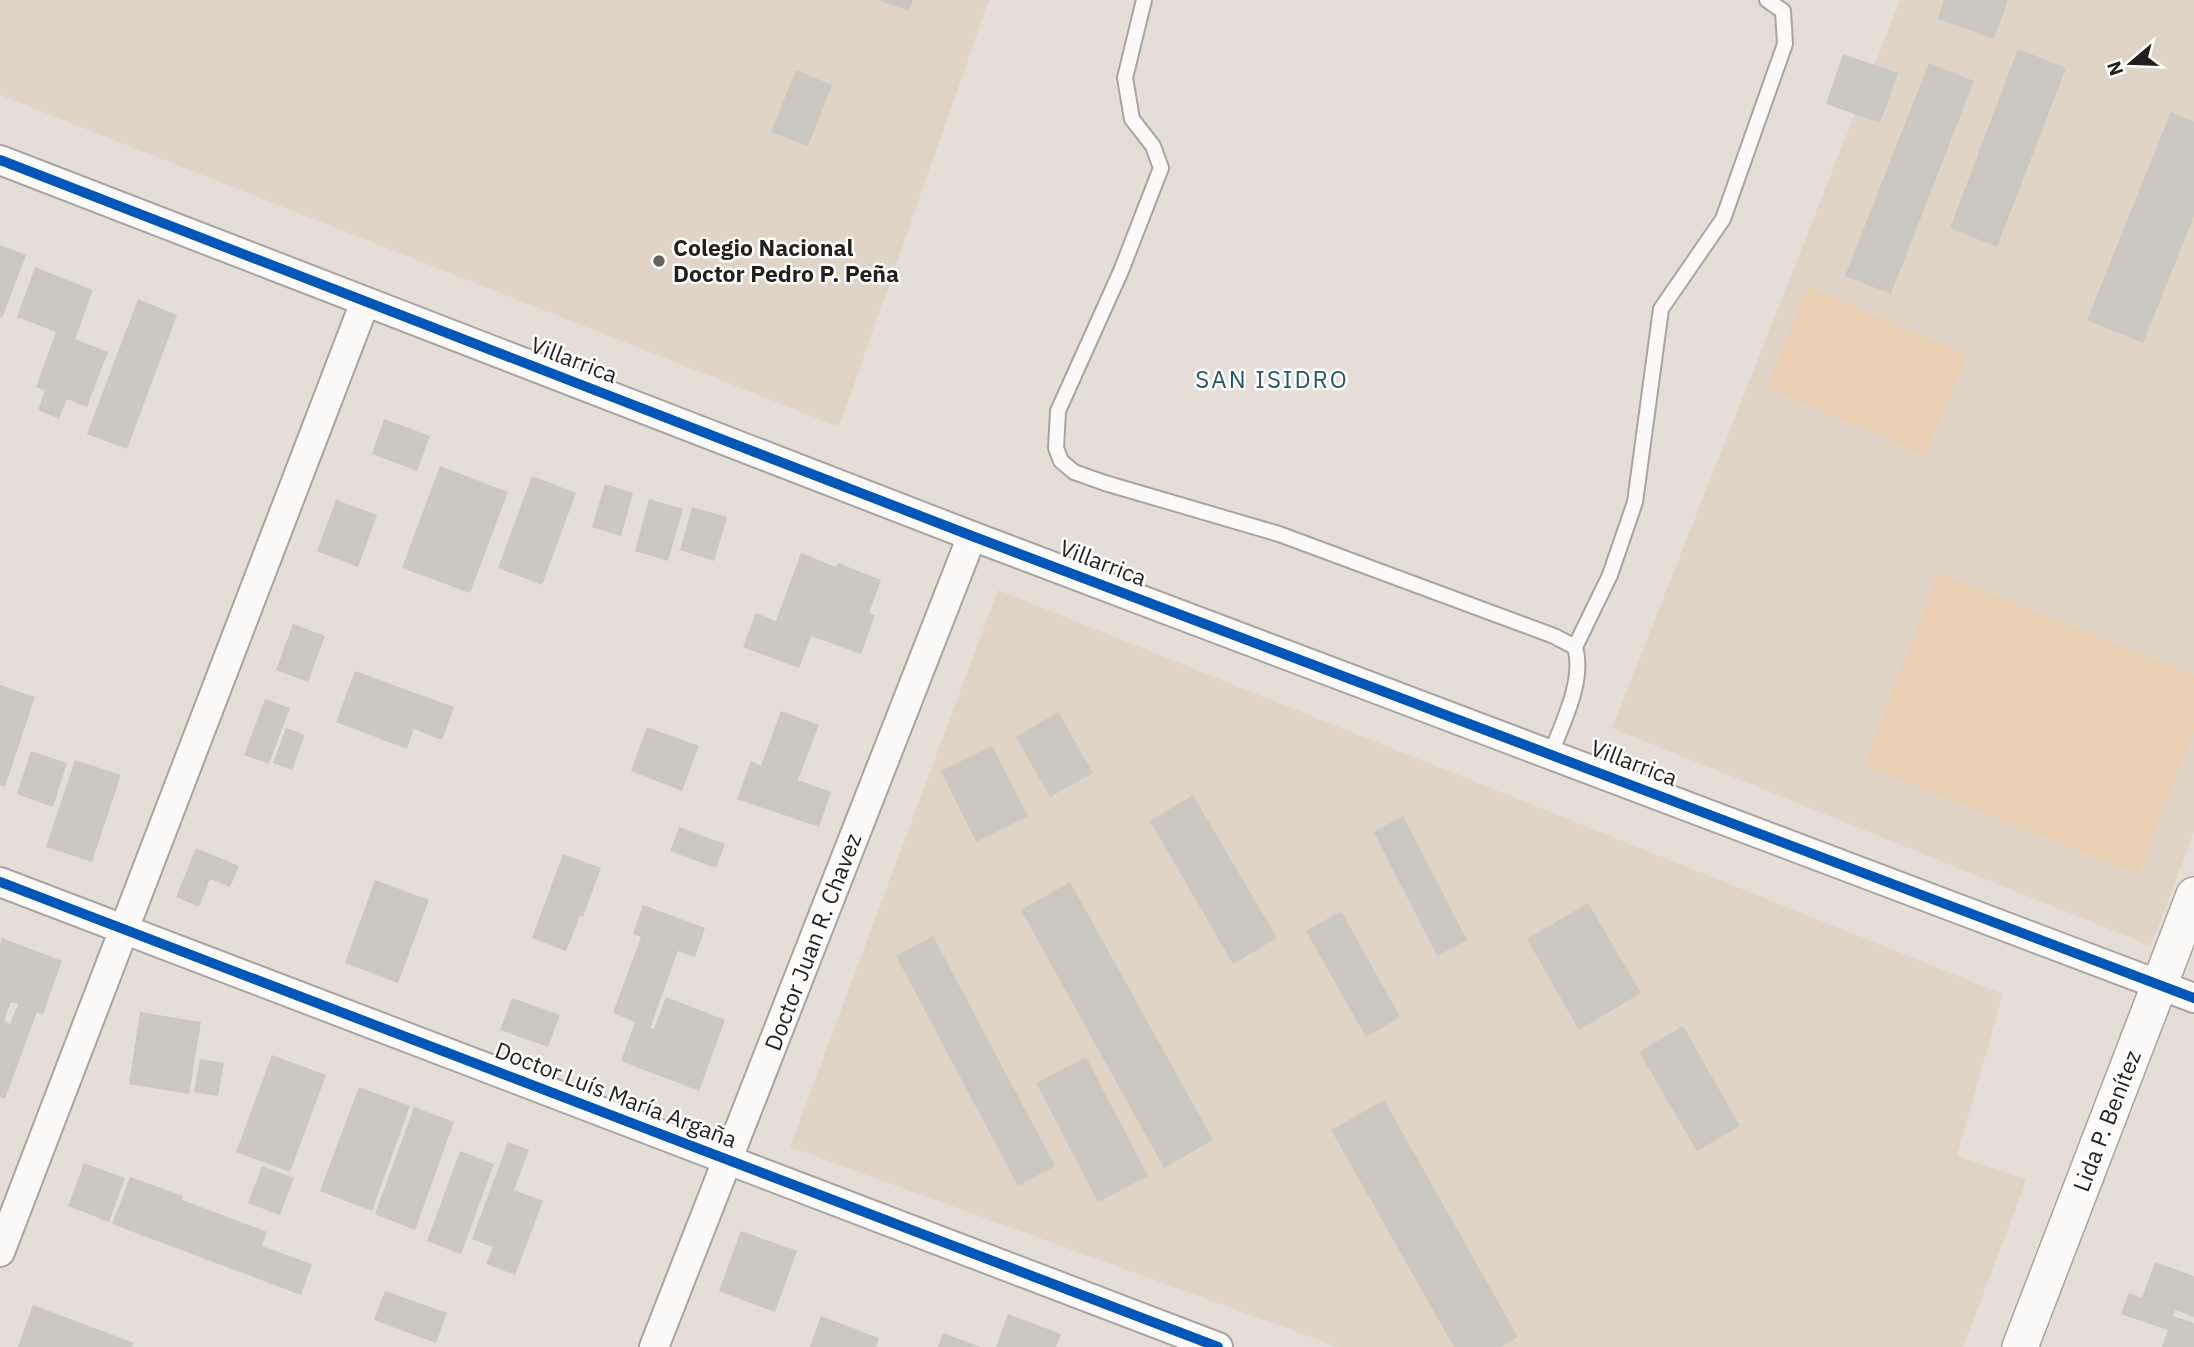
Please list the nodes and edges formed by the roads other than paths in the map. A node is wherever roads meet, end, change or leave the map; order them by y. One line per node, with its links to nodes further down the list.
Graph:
1 (1144, 0): 6 (lane)
2 (1766, 0): 6 (lane)
3 (0, 160): 4 (street, Villarrica)
4 (365, 302): 5 (street, Villarrica); 10 (street)
5 (972, 536): 7 (street, Villarrica); 13 (street, Doctor Juan R. Chavez)
6 (1575, 647): 7 (lane)
7 (1551, 754): 11 (street, Villarrica)
8 (0, 882): 10 (street, Doctor Luís María Argaña)
9 (2194, 895): 11 (street, Lida P. Benítez)
10 (123, 929): 13 (street, Doctor Luís María Argaña); 14 (street)
11 (2159, 985): 12 (street, Villarrica); 17 (street, Lida P. Benítez)
12 (2194, 998)
13 (727, 1160): 15 (street, Doctor Juan R. Chavez); 16 (street, Doctor Luís María Argaña)
14 (0, 1252)
15 (654, 1347)
16 (1218, 1347)
17 (2020, 1347)

